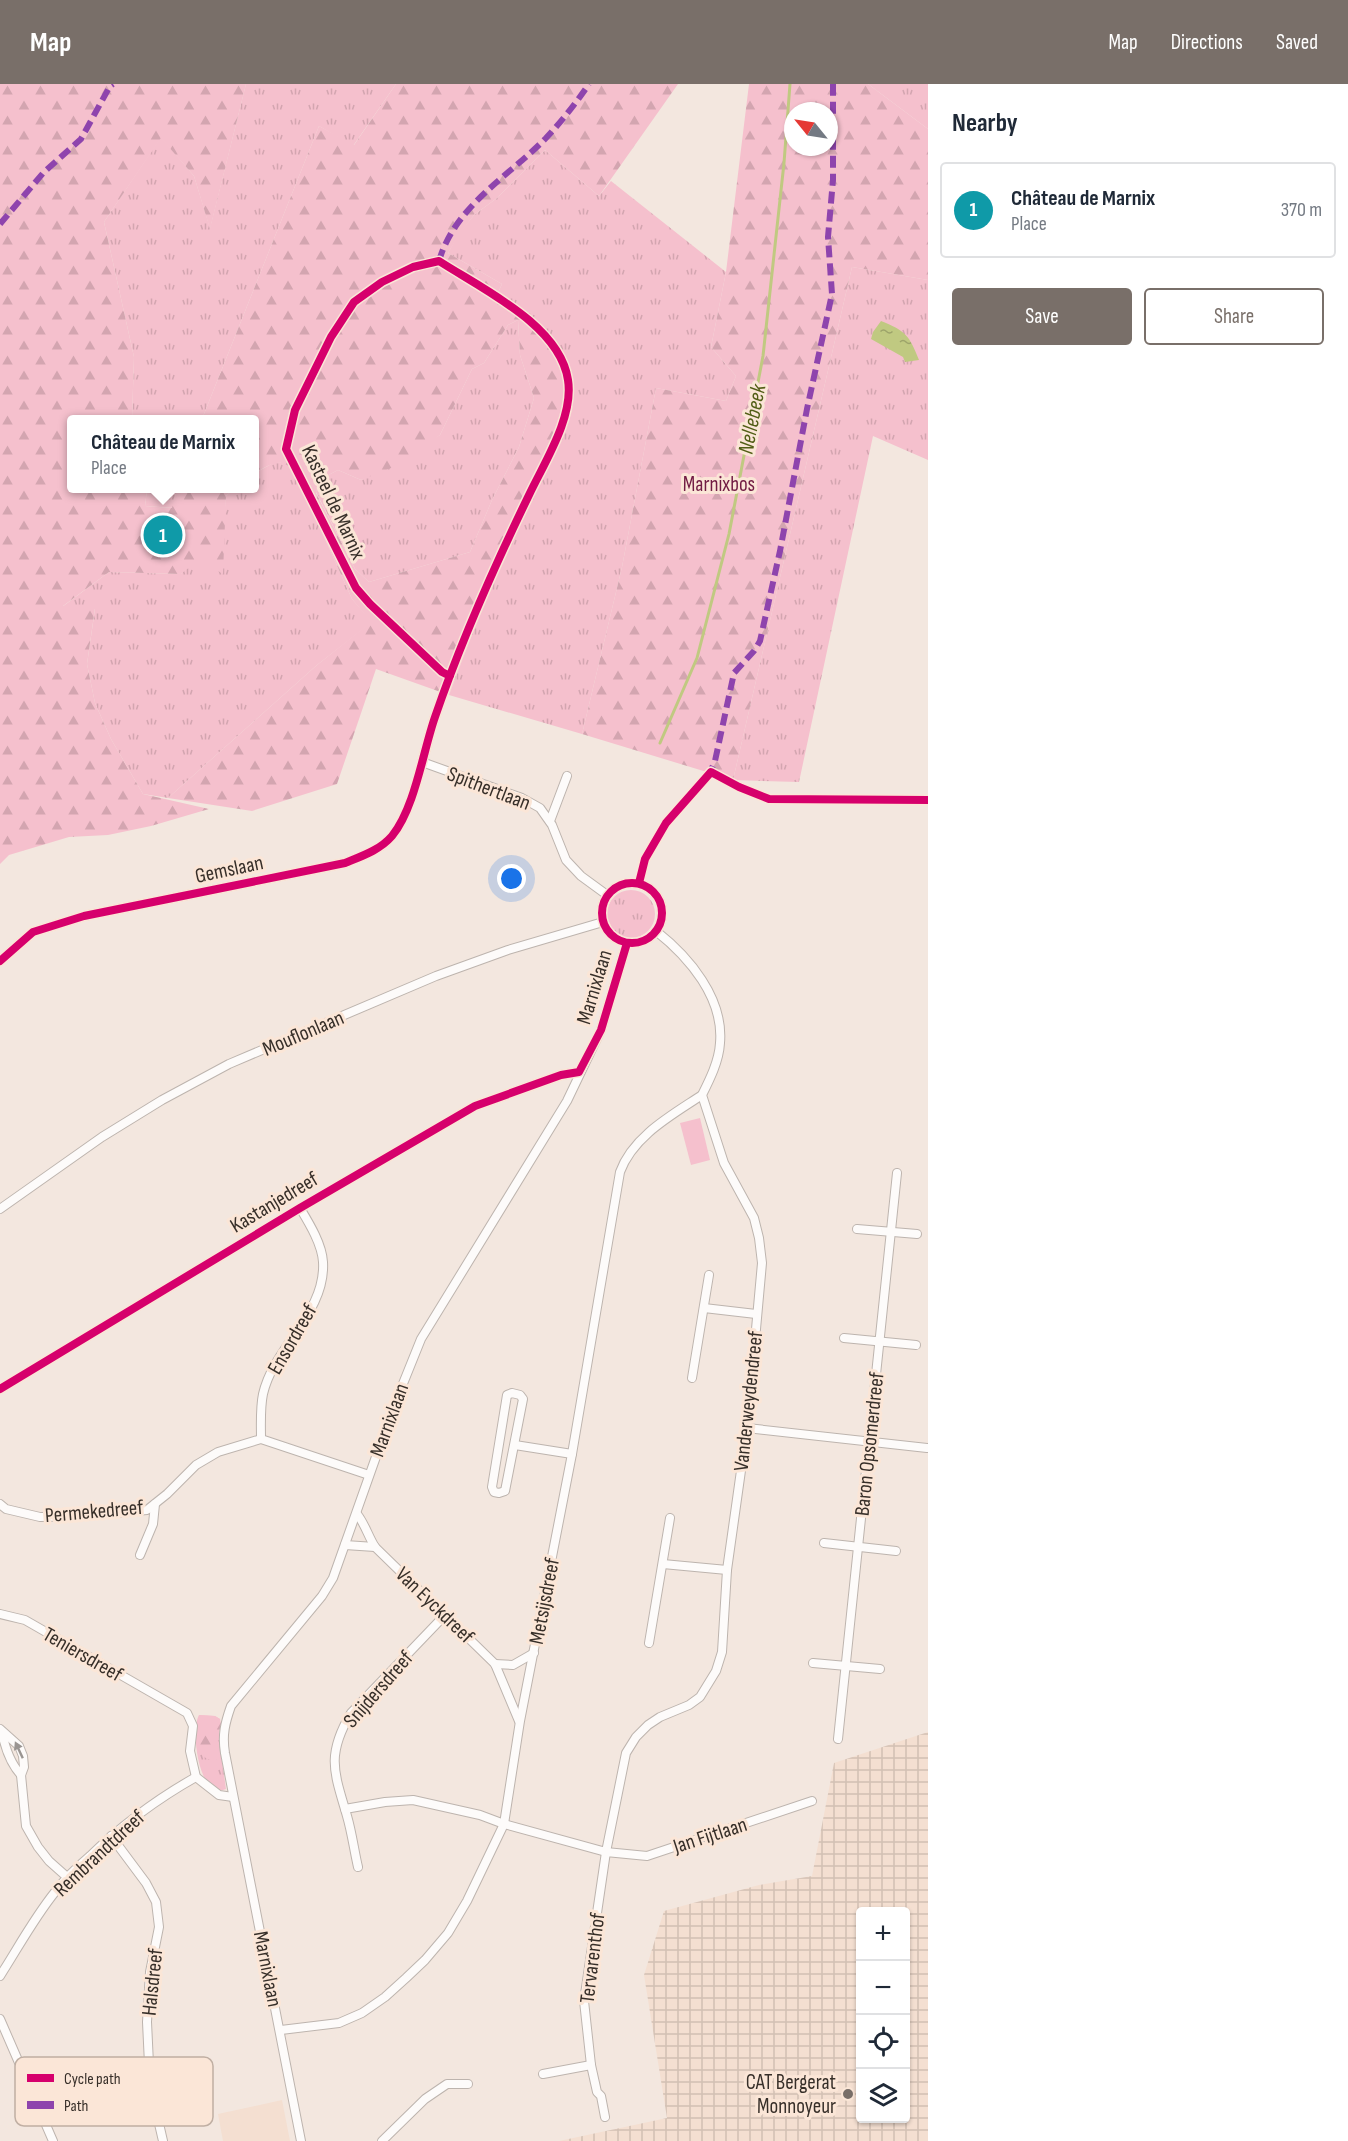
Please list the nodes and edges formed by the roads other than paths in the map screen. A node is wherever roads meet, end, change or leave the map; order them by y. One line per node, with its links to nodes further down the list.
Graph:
1 (450, 676): 1 (street, Kasteel de Marnix); 2 (street, Kasteel de Marnix)
2 (422, 762): 4 (street, Spithertlaan); 9 (street, Gemslaan)
3 (567, 776): 4 (street, Spithertlaan)
4 (550, 821): 5 (street, Spithertlaan)
5 (607, 895): 6 (street); 7 (street)
6 (603, 922): 8 (street); 14 (street, Mouflonlaan)
7 (656, 931): 8 (street, Marnixlaan); 11 (street)
8 (627, 943): 10 (street, Marnixlaan)
9 (0, 961)
10 (579, 1072): 13 (street, Kastanjedreef); 32 (street, Marnixlaan)
11 (702, 1095): 20 (street, Vanderweydendreef); 31 (street, Metsijsdreef)
12 (897, 1173): 16 (street, Baron Opsomerdreef)
13 (300, 1208): 25 (street, Kastanjedreef); 27 (street, Ensordreef)
14 (0, 1209)
15 (857, 1229): 16 (street)
16 (891, 1232): 17 (street); 22 (street, Baron Opsomerdreef)
17 (917, 1234)
18 (709, 1275): 19 (street)
19 (704, 1308): 20 (street); 24 (street)
20 (756, 1314): 26 (street, Vanderweydendreef)
21 (844, 1338): 22 (street, Baron Opsomerdreef)
22 (880, 1342): 23 (street, Baron Opsomerdreef); 28 (street, Baron Opsomerdreef)
23 (916, 1345)
24 (692, 1378)
25 (0, 1389)
26 (747, 1428): 28 (street); 44 (street, Vanderweydendreef)
27 (261, 1439): 32 (street); 34 (street, Permekedreef)
28 (869, 1441): 30 (street); 40 (street, Baron Opsomerdreef)
29 (515, 1445): 29 (street); 31 (street)
30 (927, 1448)
31 (572, 1454): 48 (street, Metsijsdreef)
32 (369, 1475): 35 (street, Marnixlaan)
33 (0, 1503): 34 (street, Permekedreef)
34 (154, 1504): 42 (street, Permekedreef)
35 (357, 1514): 38 (street, Marnixlaan); 39 (street, Van Eyckdreef)
36 (670, 1518): 43 (street)
37 (824, 1543): 40 (street, Baron Opsomerdreef)
38 (345, 1545): 39 (street); 58 (street, Marnixlaan)
39 (375, 1547): 46 (street, Van Eyckdreef)
40 (858, 1547): 41 (street, Baron Opsomerdreef); 51 (street, Baron Opsomerdreef)
41 (896, 1551)
42 (140, 1555)
43 (663, 1564): 44 (street); 47 (street)
44 (728, 1570): 63 (street, Vanderweydendreef)
45 (0, 1614): 57 (street, Teniersdreef)
46 (445, 1615): 50 (street, Van Eyckdreef); 60 (street, Snijdersdreef)
47 (649, 1643)
48 (534, 1653): 50 (street); 53 (street, Metsijsdreef)
49 (813, 1663): 51 (street)
50 (495, 1664): 53 (street, Van Eyckdreef)
51 (846, 1666): 52 (street); 55 (street, Baron Opsomerdreef)
52 (880, 1669)
53 (520, 1721): 61 (street, Metsijsdreef)
54 (1, 1731): 56 (street); 56 (street, one-way to 54)
55 (838, 1739)
56 (21, 1775): 65 (street)
57 (196, 1777): 58 (street); 62 (street, Rembrandtdreef)
58 (233, 1797): 68 (street, Marnixlaan)
59 (812, 1801): 63 (street, Jan Fijtlaan)
60 (345, 1809): 61 (street); 64 (street, Snijdersdreef)
61 (504, 1824): 63 (street); 68 (street, Metsijsdreef)
62 (111, 1836): 65 (street, Rembrandtdreef); 70 (street, Halsdreef)
63 (606, 1852): 71 (street, Tervarenthof)
64 (358, 1867)
65 (67, 1877): 66 (street, Rembrandtdreef)
66 (0, 1976)
67 (0, 2019): 69 (street)
68 (281, 2030): 79 (street, Marnixlaan)
69 (17, 2057)
70 (149, 2057)
71 (591, 2065): 72 (street); 74 (street, Tervarenthof)
72 (543, 2074)
73 (468, 2084): 80 (street)
74 (605, 2117)
75 (46, 2126): 77 (street)
76 (160, 2126): 78 (street, Halsdreef)
77 (53, 2141)
78 (163, 2141)
79 (301, 2141)
80 (382, 2141)

